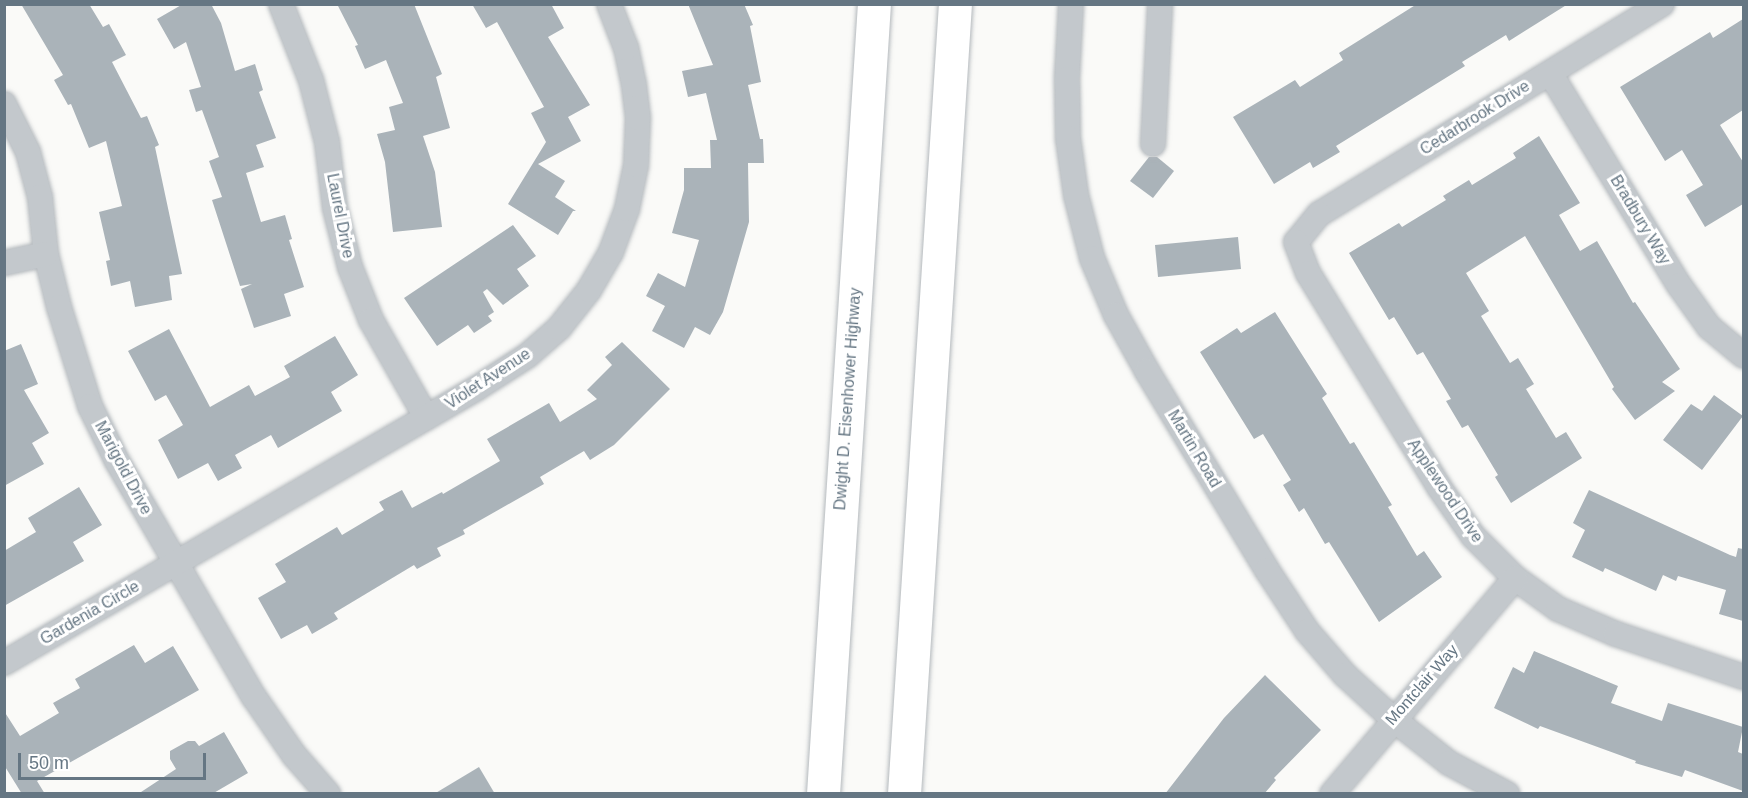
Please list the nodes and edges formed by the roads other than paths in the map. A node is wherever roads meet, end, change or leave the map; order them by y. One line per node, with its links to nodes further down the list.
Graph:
1 (281, 4): 15 (street, Laurel Drive)
2 (609, 4): 15 (street, Violet Avenue)
3 (874, 4): 22 (highway, Dwight D. Eisenhower Highway)
4 (955, 4): 23 (highway)
5 (1071, 4): 20 (street, Martin Road)
6 (1160, 4): 10 (street)
7 (1662, 4): 8 (street, Cedarbrook Drive)
8 (1550, 73): 11 (street, Cedarbrook Drive); 14 (street, Bradbury Way)
9 (4, 104): 12 (street, Marigold Drive)
10 (1154, 144)
11 (1296, 242): 17 (street, Applewood Drive)
12 (46, 254): 13 (street); 16 (street, Marigold Drive)
13 (4, 262)
14 (1743, 356)
15 (426, 417): 16 (street, Violet Avenue)
16 (175, 563): 18 (street, Gardenia Circle); 21 (street, Marigold Drive)
17 (1515, 578): 19 (street, Applewood Drive); 20 (street, Montclair Way)
18 (4, 663)
19 (1743, 677)
20 (1393, 719): 24 (street, Montclair Way); 25 (street, Martin Road)
21 (328, 794)
22 (823, 794)
23 (904, 794)
24 (1332, 794)
25 (1507, 794)

